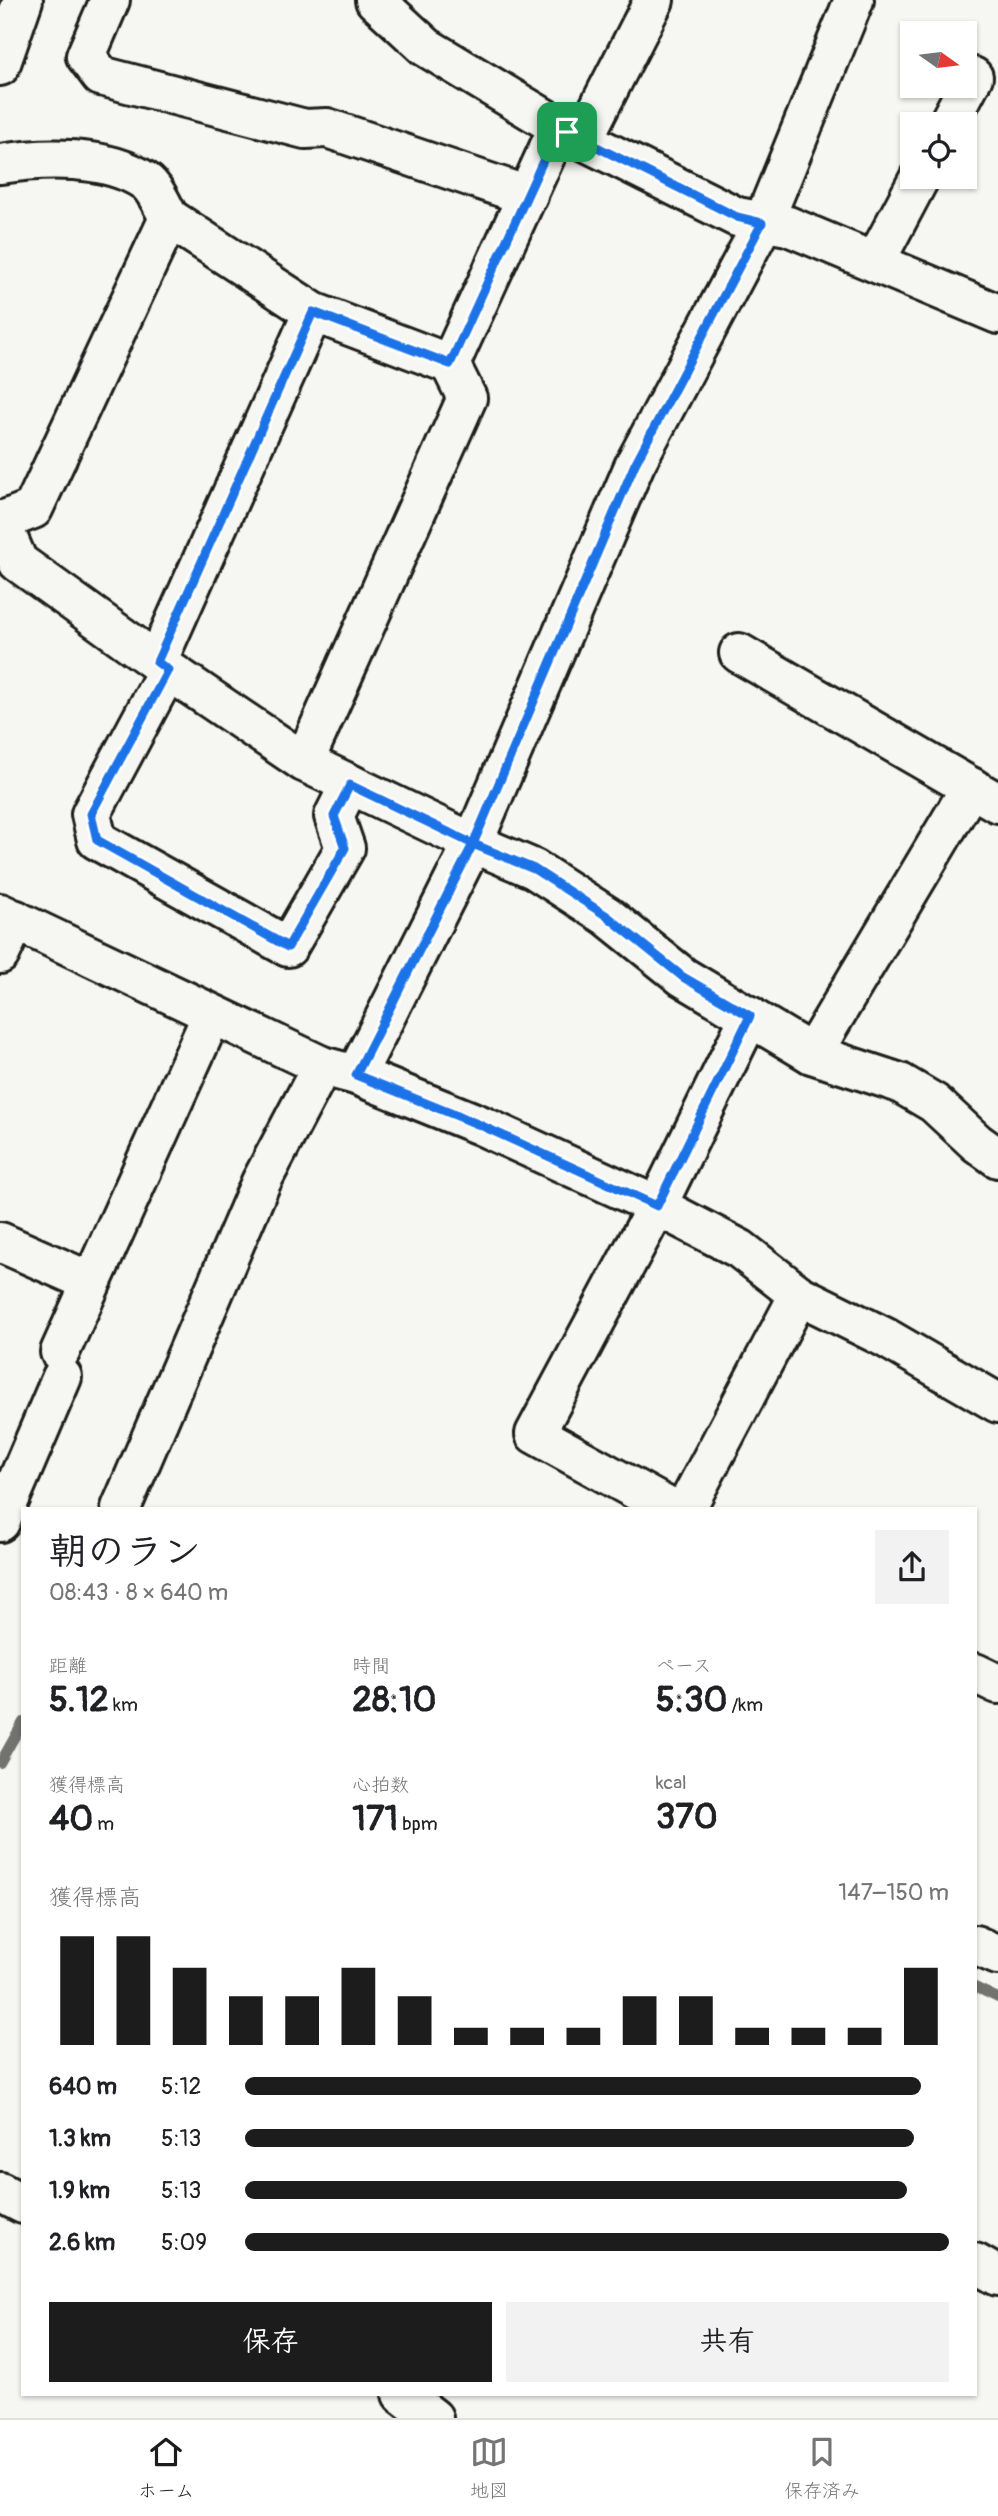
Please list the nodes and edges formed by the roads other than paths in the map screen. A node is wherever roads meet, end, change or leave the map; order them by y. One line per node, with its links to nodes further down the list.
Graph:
1 (23, 0): 7 (street)
2 (110, 0): 11 (street)
3 (374, 0): 6 (street)
4 (654, 0): 8 (street)
5 (854, 0): 13 (street)
6 (411, 13): 8 (street)
7 (0, 66)
8 (571, 133): 11 (street); 13 (street)
9 (0, 164): 12 (street)
10 (914, 189): 14 (street)
11 (528, 196): 17 (street)
12 (169, 218): 15 (street); 18 (street)
13 (762, 223): 14 (street); 24 (street)
14 (875, 262): 16 (street)
15 (313, 312): 17 (street); 20 (street)
16 (998, 314)
17 (450, 364): 21 (street)
18 (1, 521): 20 (street)
19 (739, 653): 23 (street)
20 (163, 666): 21 (street); 22 (street)
21 (304, 762): 22 (street)
22 (350, 785): 24 (street)
23 (985, 795): 29 (street)
24 (473, 844): 28 (street); 30 (street)
25 (8, 916): 26 (street); 27 (street)
26 (0, 954)
27 (212, 1015): 30 (street); 34 (street)
28 (750, 1016): 29 (street); 32 (street)
29 (812, 1054): 31 (street)
30 (339, 1070): 32 (street); 37 (street)
31 (998, 1158)
32 (657, 1206): 35 (street); 38 (street)
33 (0, 1241): 34 (street)
34 (91, 1282): 40 (street)
35 (799, 1295): 36 (street); 39 (street)
36 (998, 1403)
37 (121, 1507)
38 (667, 1507)
39 (687, 1507)
40 (0, 1522)
41 (0, 1533): 42 (street)
42 (21, 1540)
43 (977, 1674): 44 (street)
44 (998, 1684)
45 (977, 1946): 46 (street)
46 (998, 1955)
47 (0, 2192): 48 (street)
48 (21, 2203)
49 (977, 2264): 50 (street)
50 (998, 2276)
51 (405, 2396): 52 (street)
52 (433, 2418)

